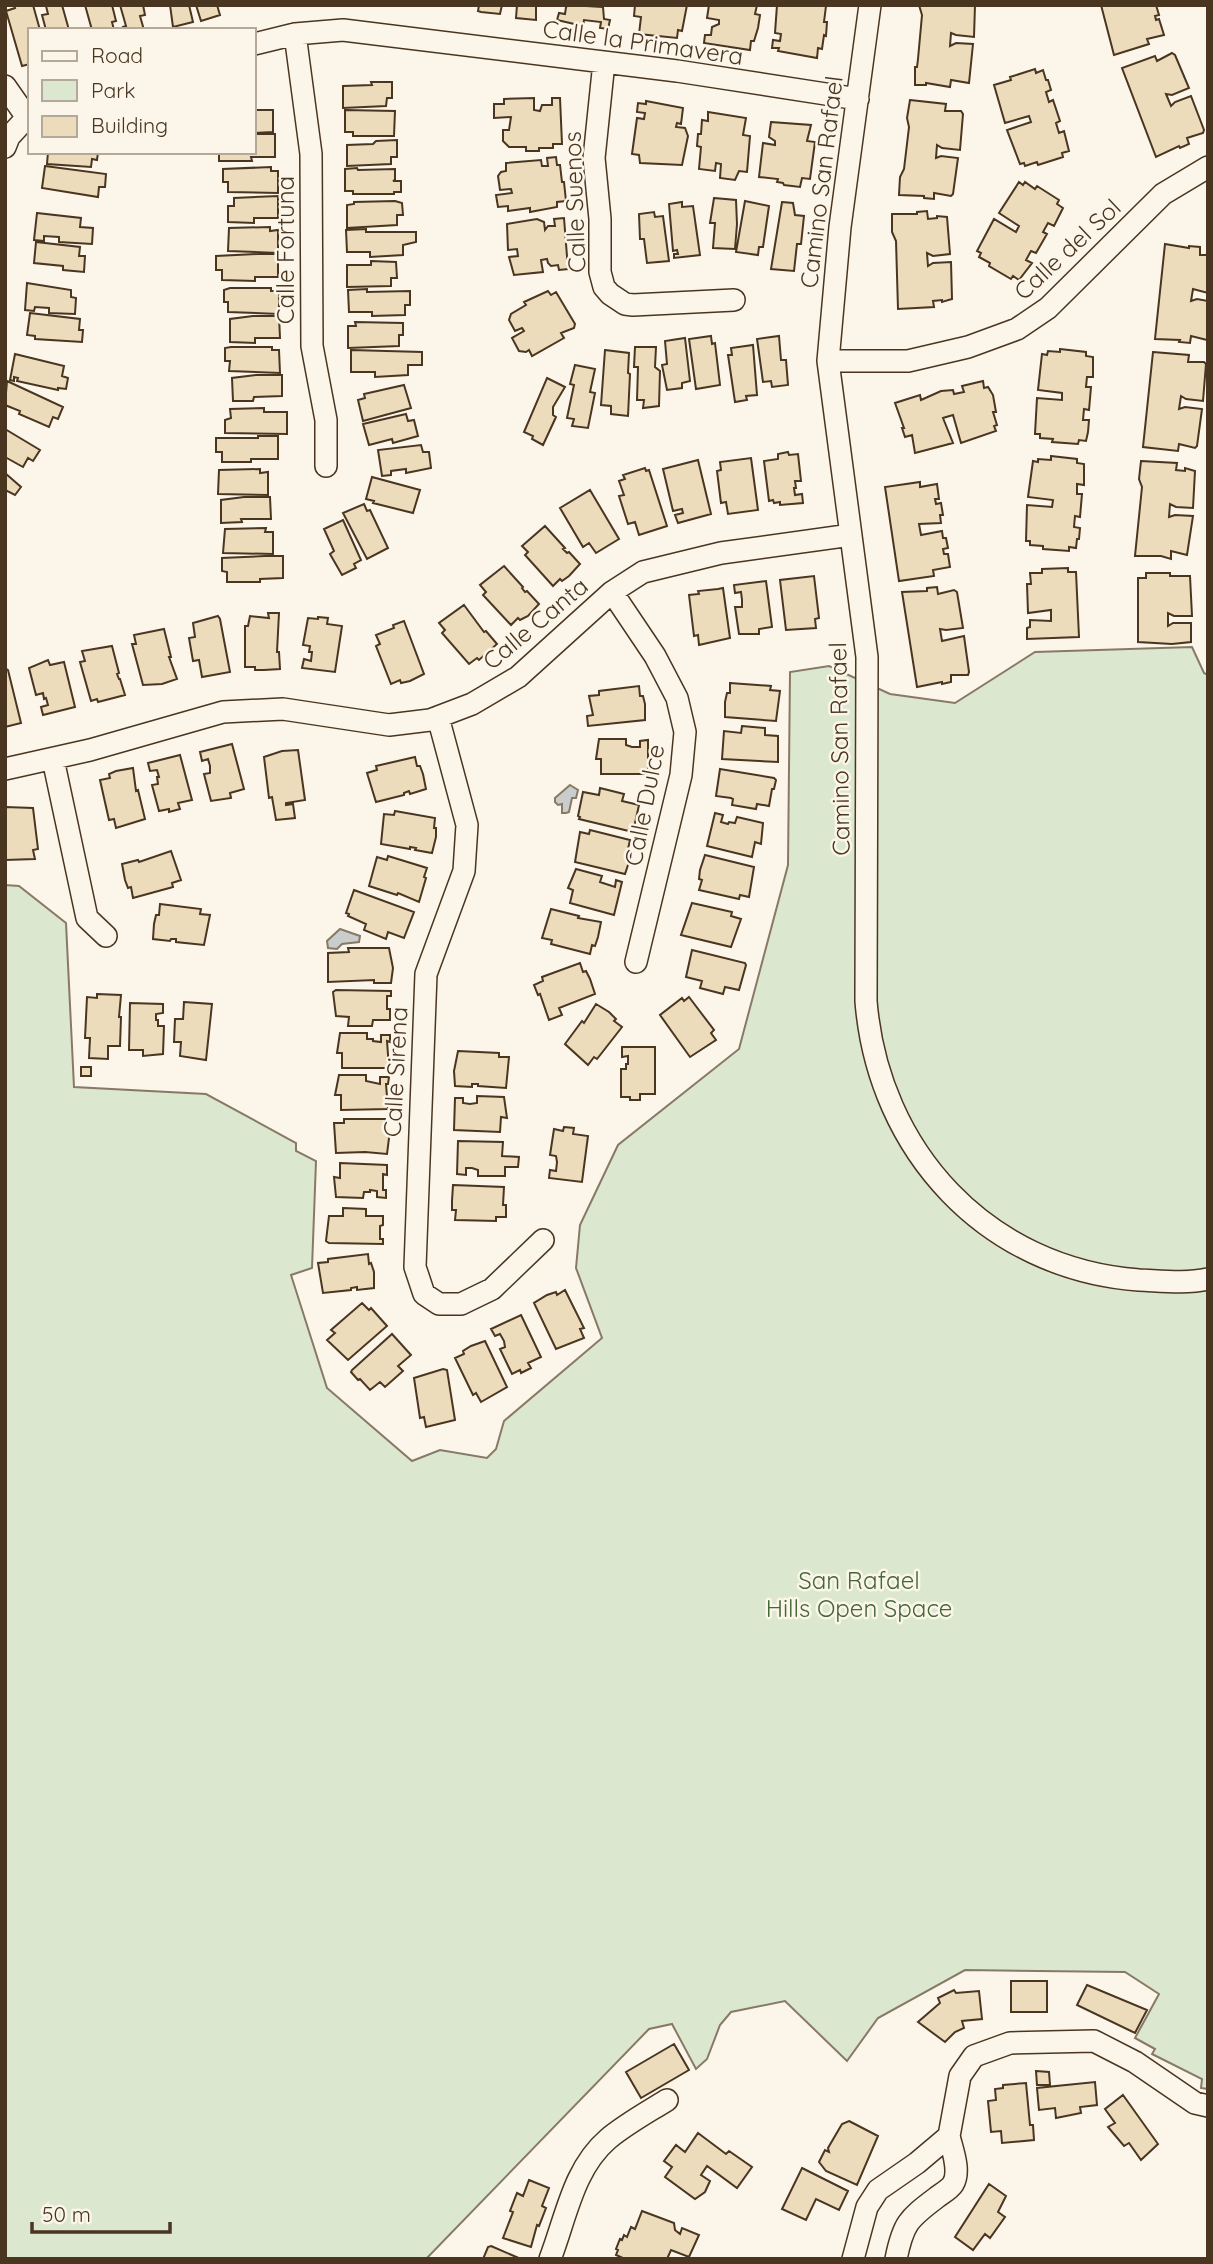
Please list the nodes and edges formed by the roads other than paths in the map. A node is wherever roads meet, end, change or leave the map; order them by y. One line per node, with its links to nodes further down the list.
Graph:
1 (870, 5): 6 (street, Camino San Rafael)
2 (295, 34): 3 (street, Calle la Primavera); 4 (street, Calle la Primavera); 12 (street, Calle Fortuna)
3 (256, 44)
4 (604, 62): 6 (street, Calle la Primavera); 10 (street, Calle Suenos)
5 (5, 86): 7 (street)
6 (859, 99): 11 (street, Camino San Rafael)
7 (28, 115): 8 (street)
8 (5, 147)
9 (1208, 167): 11 (street, Calle del Sol)
10 (734, 300)
11 (828, 361): 13 (street, Camino San Rafael)
12 (326, 466)
13 (851, 535): 14 (street, Calle Canta); 21 (street, Camino San Rafael)
14 (612, 592): 15 (street, Calle Canta); 19 (street, Calle Dulce)
15 (438, 717): 16 (street, Calle Canta); 20 (street, Calle Sirena)
16 (53, 759): 17 (street, Calle Canta); 18 (street)
17 (5, 769)
18 (106, 936)
19 (636, 962)
20 (542, 1240)
21 (1208, 1279)
22 (667, 2100): 25 (street)
23 (1208, 2106): 24 (street)
24 (949, 2136): 26 (street); 27 (street)
25 (550, 2259)
26 (853, 2259)
27 (896, 2259)

